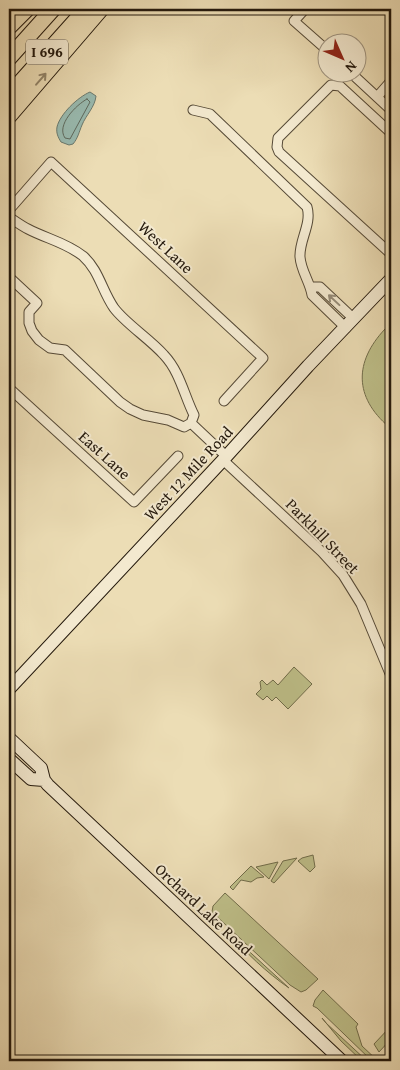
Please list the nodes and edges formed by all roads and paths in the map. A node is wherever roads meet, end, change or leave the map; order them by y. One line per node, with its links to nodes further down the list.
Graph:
1 (28, 9): 6 (highway)
2 (52, 9): 8 (highway, I 696)
3 (86, 9): 11 (highway, I 696)
4 (101, 9): 15 (highway, one-way to 4)
5 (305, 9): 7 (street)
6 (9, 28)
7 (318, 42)
8 (9, 58)
9 (391, 81): 12 (street)
10 (361, 82): 12 (street)
11 (9, 95)
12 (377, 97): 14 (street)
13 (193, 110): 22 (street)
14 (391, 110)
15 (9, 116)
16 (391, 133): 19 (street)
17 (9, 210): 24 (street, West Lane)
18 (9, 217): 25 (street)
19 (391, 254)
20 (9, 277): 25 (street)
21 (391, 279): 22 (main road, West 12 Mile Road)
22 (350, 323): 27 (main road, West 12 Mile Road)
23 (9, 388): 26 (street, East Lane)
24 (224, 401)
25 (191, 423): 27 (street, Parkhill Street)
26 (178, 456)
27 (225, 458): 28 (street, Parkhill Street); 29 (main road, West 12 Mile Road)
28 (391, 676)
29 (9, 689)
30 (9, 738): 32 (main road, Orchard Lake Road)
31 (9, 759): 32 (main road, Orchard Lake Road)
32 (44, 780): 33 (main road, Orchard Lake Road)
33 (342, 1061)

